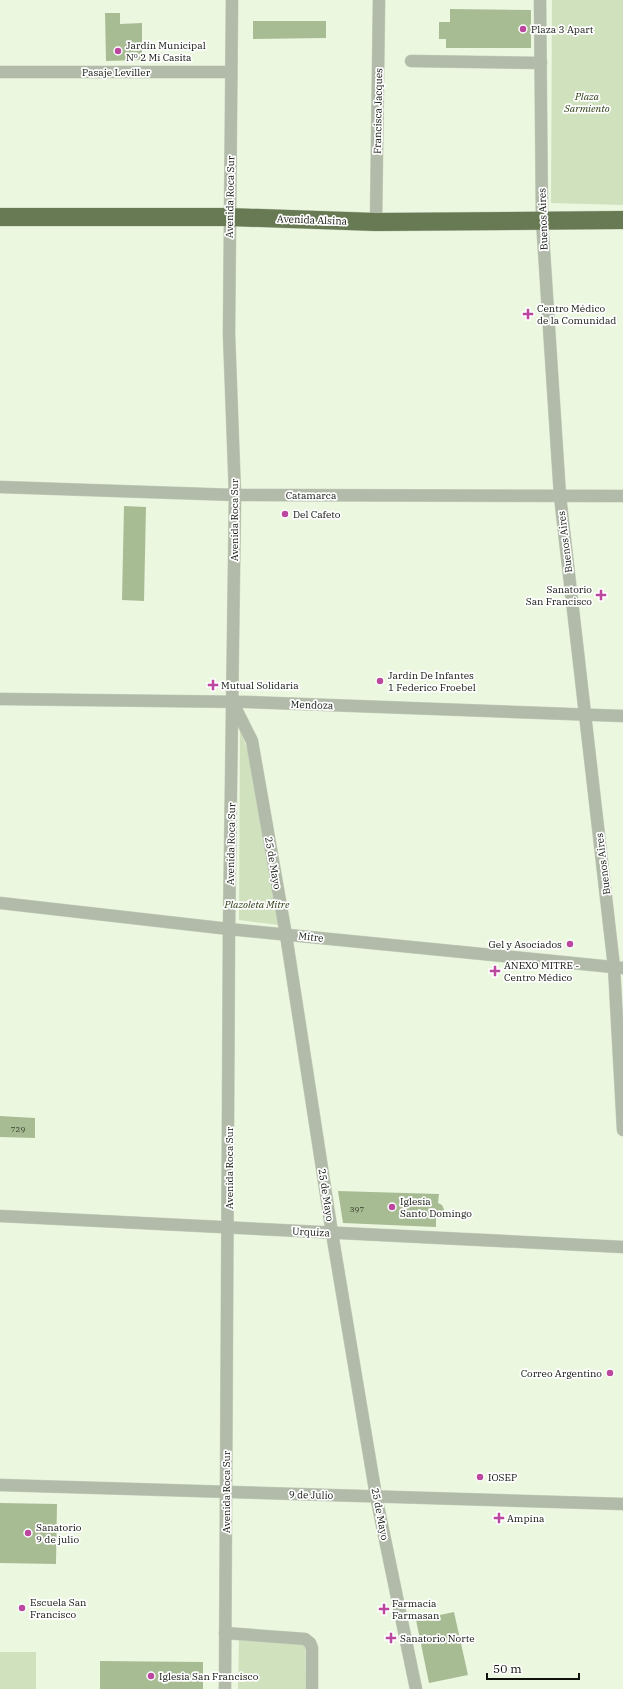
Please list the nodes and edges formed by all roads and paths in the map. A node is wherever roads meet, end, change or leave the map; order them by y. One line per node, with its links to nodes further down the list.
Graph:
1 (232, 0): 7 (street, Avenida Roca Sur)
2 (379, 0): 12 (street, Francisca Jacques)
3 (540, 0): 5 (street, Buenos Aires)
4 (411, 61): 5 (street)
5 (541, 63): 10 (street, Buenos Aires)
6 (0, 72): 7 (street, Pasaje Leviller)
7 (231, 72): 9 (street, Avenida Roca Sur)
8 (0, 217): 9 (highway, Avenida Alsina)
9 (229, 217): 12 (highway, Avenida Alsina); 14 (street, Avenida Roca Sur)
10 (542, 220): 11 (highway, Avenida Alsina); 12 (highway, Avenida Alsina); 15 (street, Buenos Aires)
11 (623, 220)
12 (376, 222)
13 (0, 487): 14 (street, Catamarca)
14 (235, 495): 15 (street, Catamarca); 18 (street, Avenida Roca Sur)
15 (560, 496): 16 (street, Catamarca); 19 (street, Buenos Aires)
16 (623, 496)
17 (0, 699): 18 (street, Mendoza)
18 (233, 702): 19 (street, Mendoza); 22 (street, Avenida Roca Sur); 23 (street, 25 de Mayo)
19 (585, 714): 20 (street, Mendoza); 24 (street, Buenos Aires)
20 (623, 716)
21 (0, 904): 22 (street, Mitre)
22 (230, 929): 23 (street, Mitre); 27 (street, Avenida Roca Sur)
23 (286, 935): 24 (street, Mitre); 28 (street, 25 de Mayo)
24 (619, 967): 25 (street, Buenos Aires)
25 (623, 1130)
26 (0, 1216): 27 (street, Urquiza)
27 (228, 1228): 28 (street, Urquiza); 31 (street, Avenida Roca Sur)
28 (332, 1233): 29 (street, Urquiza); 32 (street, 25 de Mayo)
29 (623, 1247)
30 (0, 1485): 31 (street, 9 de Julio)
31 (226, 1493): 32 (street, 9 de Julio); 34 (street, Avenida Roca Sur)
32 (376, 1496): 33 (street, 9 de Julio); 37 (street, 25 de Mayo)
33 (623, 1504)
34 (226, 1633): 35 (street, Avenida Roca Sur); 36 (street)
35 (225, 1689)
36 (312, 1689)
37 (416, 1689)

